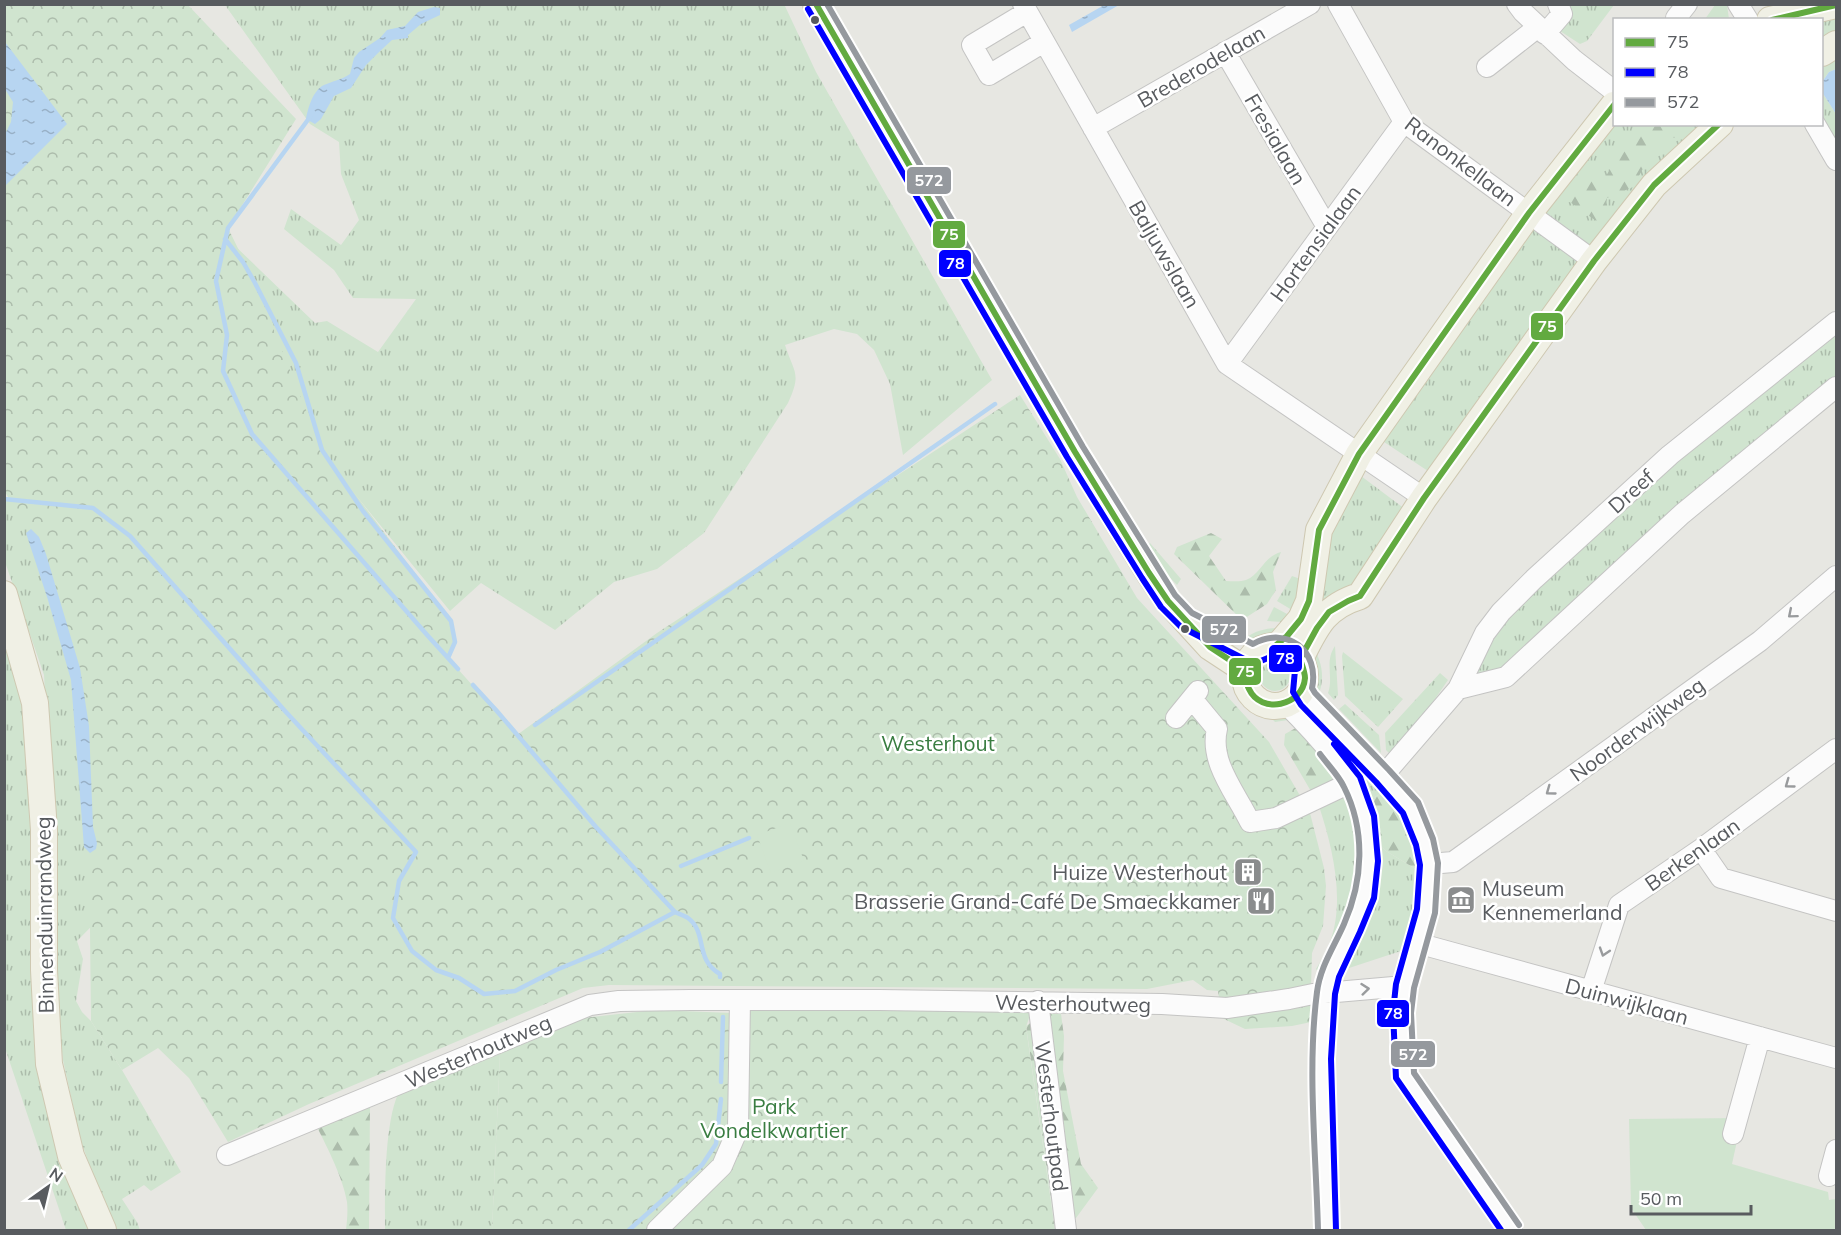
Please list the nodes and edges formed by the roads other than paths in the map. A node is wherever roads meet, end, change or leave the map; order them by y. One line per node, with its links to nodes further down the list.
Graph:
1 (816, 4): 36 (main road)
2 (1310, 4): 14 (street, Brederodelaan)
3 (1338, 4): 19 (street, Ranonkellaan)
4 (1517, 4): 11 (street)
5 (1558, 4): 11 (street)
6 (1738, 4): 9 (street)
7 (1836, 4): 10 (main road)
8 (1025, 8): 12 (street, Baljuwslaan); 12 (street)
9 (1747, 18)
10 (1778, 18)
11 (1542, 30): 16 (street); 17 (street)
12 (1044, 42): 22 (street, Baljuwslaan)
13 (1836, 44): 15 (main road)
14 (1225, 52): 22 (street, Brederodelaan); 25 (street, Fresialaan)
15 (1823, 52)
16 (1487, 67)
17 (1613, 90)
18 (1613, 106): 24 (main road)
19 (1404, 122): 24 (street, Ranonkellaan); 25 (street, Hortensialaan)
20 (1718, 126): 26 (main road)
21 (1816, 126): 23 (street)
22 (1093, 128): 28 (street, Baljuwslaan)
23 (1836, 160)
24 (1529, 213): 26 (street, Ranonkellaan); 30 (main road)
25 (1327, 226): 28 (street, Hortensialaan)
26 (1594, 261): 31 (main road)
27 (1836, 322): 37 (street, Dreef)
28 (1227, 364): 30 (street, Baljuwslaan)
29 (1836, 387): 37 (street)
30 (1359, 454): 31 (street, Baljuwslaan); 34 (main road)
31 (1424, 498): 35 (main road)
32 (1836, 576): 44 (street, Noorderwijkweg, one-way to 44)
33 (4, 594): 58 (main road, Binnenduinrandweg)
34 (1278, 645): 35 (main road); 36 (main road)
35 (1300, 659): 38 (main road)
36 (1249, 662): 38 (main road)
37 (1458, 689): 41 (street, Dreef)
38 (1294, 697): 41 (street); 42 (street)
39 (1176, 718): 42 (street)
40 (1836, 749): 43 (street, Berkenlaan, one-way to 43)
41 (1383, 776): 44 (street)
42 (1352, 782): 49 (street)
43 (1701, 849): 45 (street); 48 (street, Berkenlaan, one-way to 48)
44 (1429, 864): 46 (street)
45 (1836, 911)
46 (1417, 943): 47 (street); 48 (street, Duinwijklaan)
47 (1405, 986): 49 (street, Westerhoutweg, one-way to 47); 62 (street)
48 (1591, 991): 52 (street, Duinwijklaan)
49 (1326, 993): 51 (street, Westerhoutweg); 61 (street)
50 (740, 1000): 51 (street, Westerhoutweg); 56 (street, Westerhoutweg); 59 (street)
51 (1038, 1001): 60 (street, Westerhoutpad)
52 (1760, 1037): 53 (street, Duinwijklaan); 54 (street)
53 (1836, 1058)
54 (1733, 1134)
55 (1836, 1150): 57 (street)
56 (227, 1155)
57 (1829, 1176)
58 (103, 1230)
59 (657, 1230)
60 (1066, 1230)
61 (1327, 1230)
62 (1512, 1230)

